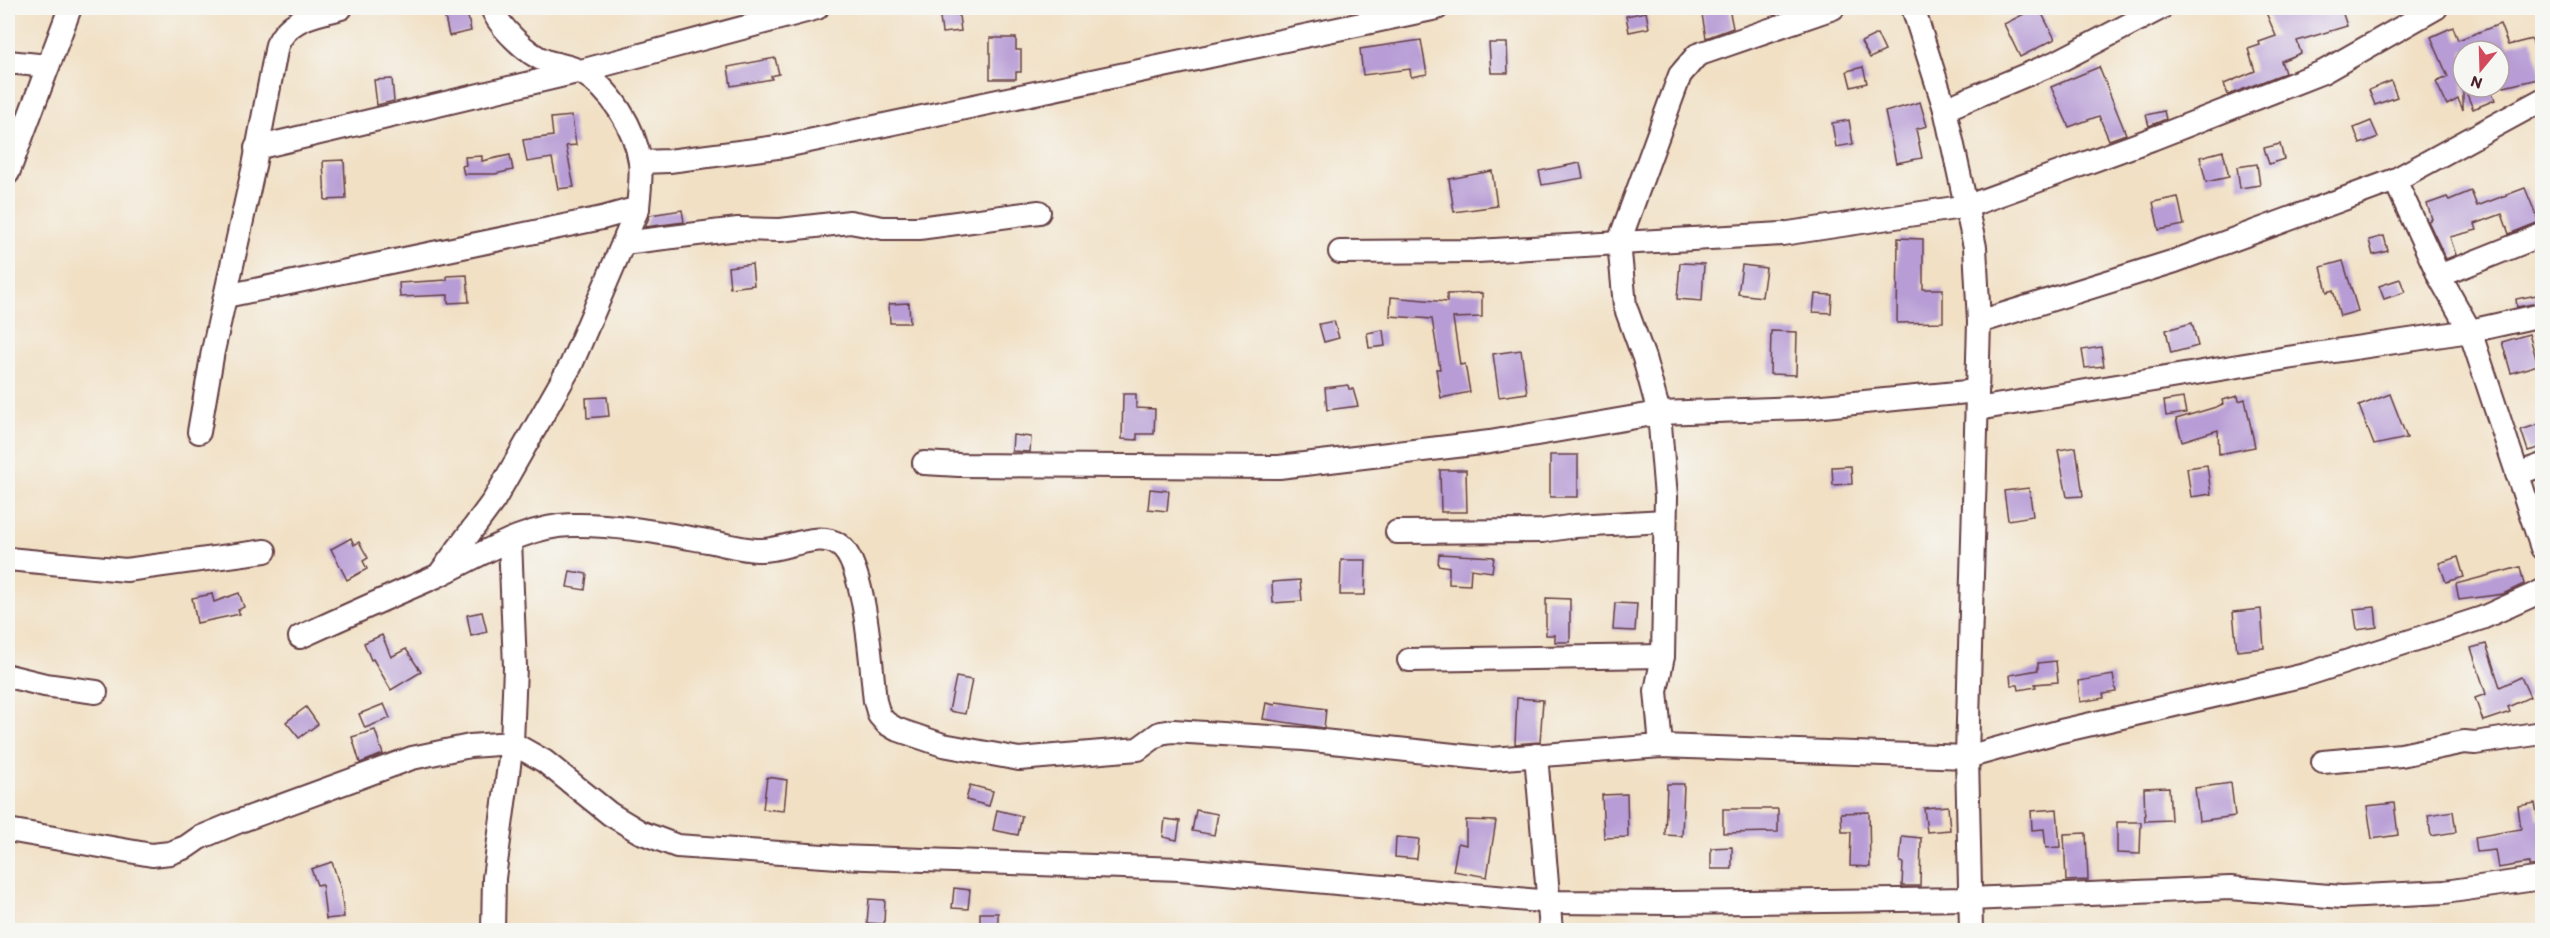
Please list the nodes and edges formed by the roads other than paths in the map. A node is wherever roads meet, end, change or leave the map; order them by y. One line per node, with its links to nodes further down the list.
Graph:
1 (70, 8): 12 (street)
2 (298, 8): 10 (street)
3 (492, 8): 13 (street)
4 (817, 8): 13 (street)
5 (1437, 8): 17 (street)
6 (1833, 8): 24 (street)
7 (1913, 8): 15 (street)
8 (2162, 8): 15 (street)
9 (2436, 8): 20 (street)
10 (331, 11): 16 (street)
11 (8, 62): 12 (street)
12 (48, 66): 18 (street)
13 (581, 71): 16 (street); 17 (street)
14 (2542, 99): 19 (street)
15 (1945, 109): 20 (street)
16 (256, 148): 28 (street)
17 (640, 162): 21 (street)
18 (8, 173)
19 (2395, 180): 27 (street); 30 (street)
20 (1968, 206): 24 (street); 30 (street)
21 (638, 208): 25 (street); 28 (street)
22 (1039, 212): 25 (street)
23 (2542, 235): 27 (street)
24 (1619, 242): 26 (street); 33 (street)
25 (623, 243): 44 (street)
26 (1340, 252)
27 (2439, 276): 31 (street)
28 (226, 296): 34 (street)
29 (2542, 315): 31 (street)
30 (1979, 322): 32 (street)
31 (2470, 331): 32 (street); 37 (street)
32 (1977, 400): 33 (street); 55 (street)
33 (1659, 413): 35 (street); 38 (street)
34 (200, 432)
35 (924, 463)
36 (2542, 465): 37 (street)
37 (2517, 474): 41 (street)
38 (1665, 521): 39 (street); 47 (street)
39 (1397, 532)
40 (510, 540): 44 (street); 52 (street); 54 (street)
41 (2542, 548)
42 (265, 551): 43 (street)
43 (8, 559)
44 (439, 575): 46 (street)
45 (2542, 591): 55 (street)
46 (300, 637)
47 (1663, 656): 48 (street); 53 (street)
48 (1409, 660)
49 (8, 676): 50 (street)
50 (96, 692)
51 (2542, 733): 56 (street)
52 (512, 743): 57 (street); 60 (street); 61 (street)
53 (1661, 746): 54 (street); 55 (street)
54 (1536, 755): 60 (street)
55 (1967, 757): 59 (street)
56 (2323, 762)
57 (8, 830)
58 (2542, 878): 59 (street)
59 (1969, 898): 60 (street); 63 (street)
60 (1551, 902): 62 (street)
61 (493, 930)
62 (1551, 930)
63 (1971, 930)

